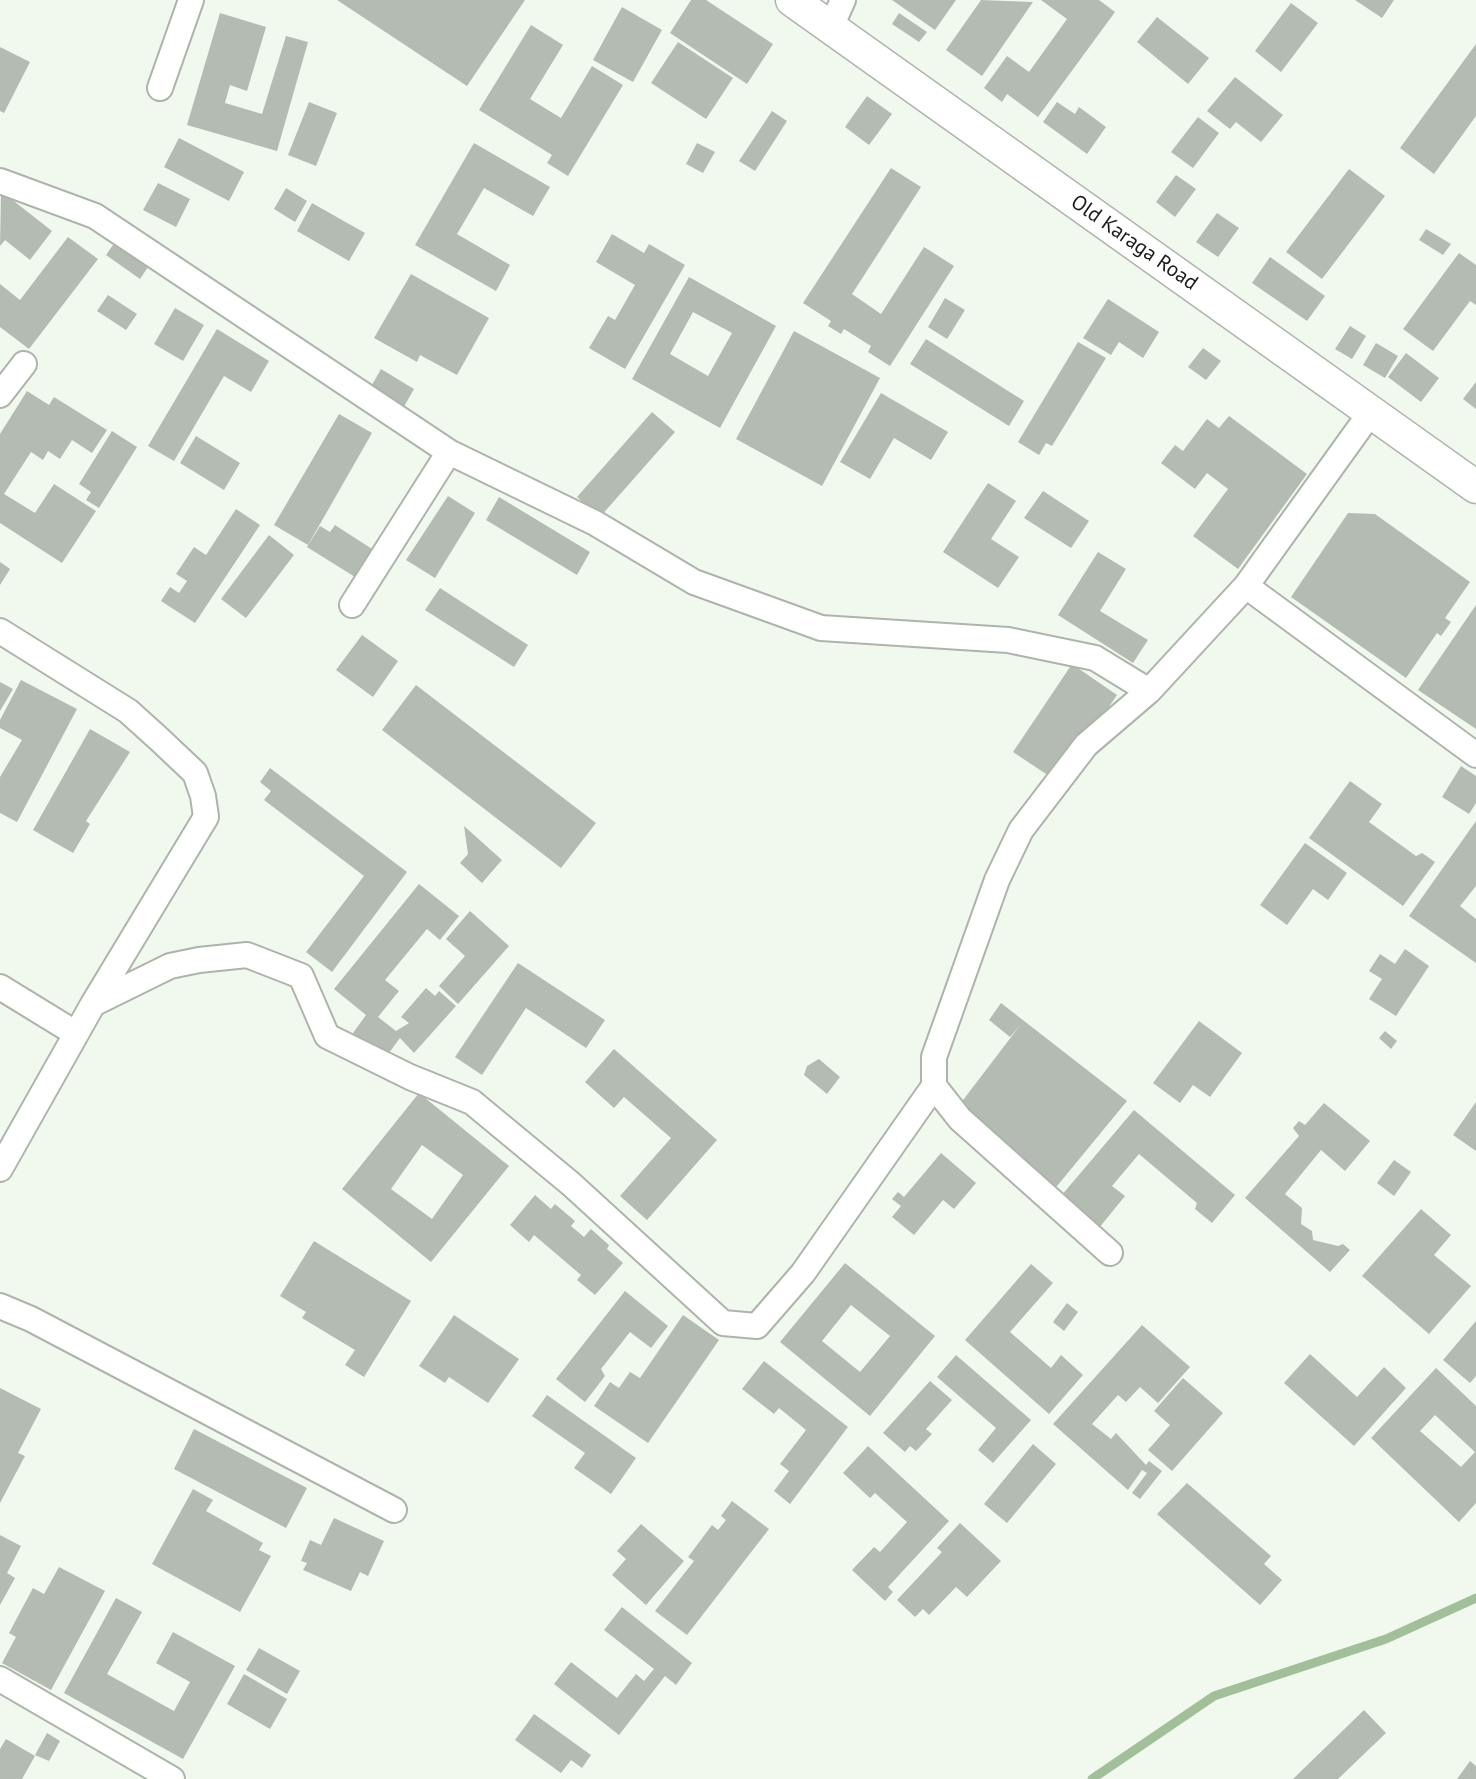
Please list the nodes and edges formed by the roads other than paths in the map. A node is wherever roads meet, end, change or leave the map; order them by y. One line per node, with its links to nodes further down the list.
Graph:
1 (191, 0): 4 (street)
2 (792, 0): 3 (street, Old Karaga Road)
3 (837, 13): 8 (street, Old Karaga Road)
4 (160, 88)
5 (0, 181): 9 (street)
6 (24, 363): 7 (street)
7 (0, 395)
8 (1371, 412): 10 (street, Old Karaga Road); 11 (street)
9 (449, 452): 12 (street); 14 (street)
10 (1476, 487)
11 (1246, 586): 14 (street); 15 (street)
12 (352, 605)
13 (0, 631): 17 (street)
14 (1149, 691): 19 (street)
15 (1476, 755)
16 (0, 987): 18 (street)
17 (93, 1004): 18 (street); 19 (street)
18 (75, 1033): 20 (street)
19 (934, 1086): 21 (street)
20 (0, 1168)
21 (1110, 1253)
22 (0, 1306): 23 (street)
23 (394, 1510)
24 (0, 1679): 25 (street)
25 (172, 1779)

